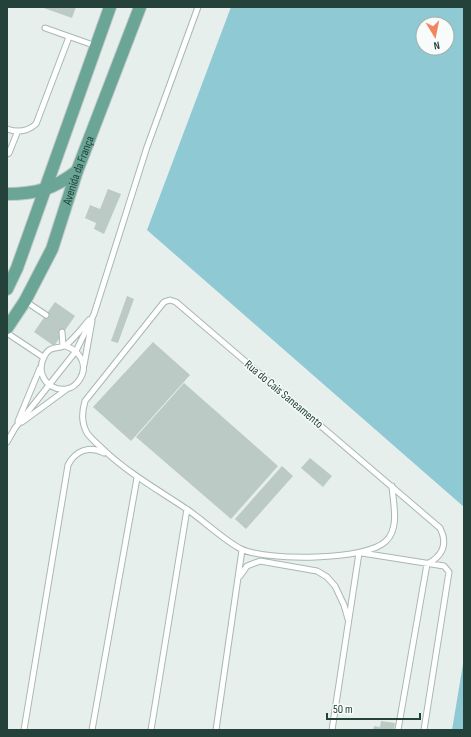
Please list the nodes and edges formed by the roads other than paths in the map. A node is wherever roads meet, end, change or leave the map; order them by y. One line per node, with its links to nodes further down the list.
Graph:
1 (110, 7): 6 (main road, Avenida da França)
2 (140, 7): 10 (main road, Avenida da França)
3 (198, 7): 15 (lane)
4 (45, 28): 5 (lane)
5 (69, 37): 6 (lane); 8 (lane)
6 (96, 46): 11 (main road, Avenida da França)
7 (7, 129): 8 (lane)
8 (17, 133): 9 (lane)
9 (7, 154)
10 (77, 171): 11 (main road); 14 (main road, Avenida da França)
11 (45, 190): 12 (main road); 13 (main road, Avenida da França)
12 (7, 194)
13 (7, 290)
14 (25, 301): 16 (lane); 17 (main road, Avenida da França)
15 (94, 314): 20 (lane); 21 (lane); 24 (lane)
16 (46, 315)
17 (7, 328)
18 (62, 332): 20 (lane)
19 (7, 333): 22 (lane)
20 (64, 346): 21 (lane); 22 (lane)
21 (76, 351): 24 (lane); 25 (lane)
22 (43, 357): 23 (lane)
23 (41, 366): 25 (lane); 27 (lane)
24 (84, 366): 26 (lane)
25 (50, 385): 26 (lane); 27 (lane)
26 (67, 389): 27 (lane)
27 (15, 428): 28 (lane)
28 (7, 442)
29 (112, 457): 30 (lane); 31 (lane, Rua do Cais Saneamento); 38 (lane)
30 (137, 478): 32 (lane); 39 (lane)
31 (392, 486): 34 (lane); 35 (lane, Rua do Cais Saneamento)
32 (187, 509): 33 (lane); 40 (lane)
33 (242, 550): 34 (lane); 36 (lane)
34 (359, 552): 35 (lane); 37 (lane)
35 (427, 564): 43 (lane); 44 (lane)
36 (239, 580): 37 (lane); 41 (lane)
37 (348, 622): 42 (lane)
38 (24, 730)
39 (92, 730)
40 (151, 730)
41 (216, 730)
42 (332, 730)
43 (398, 730)
44 (424, 730)

